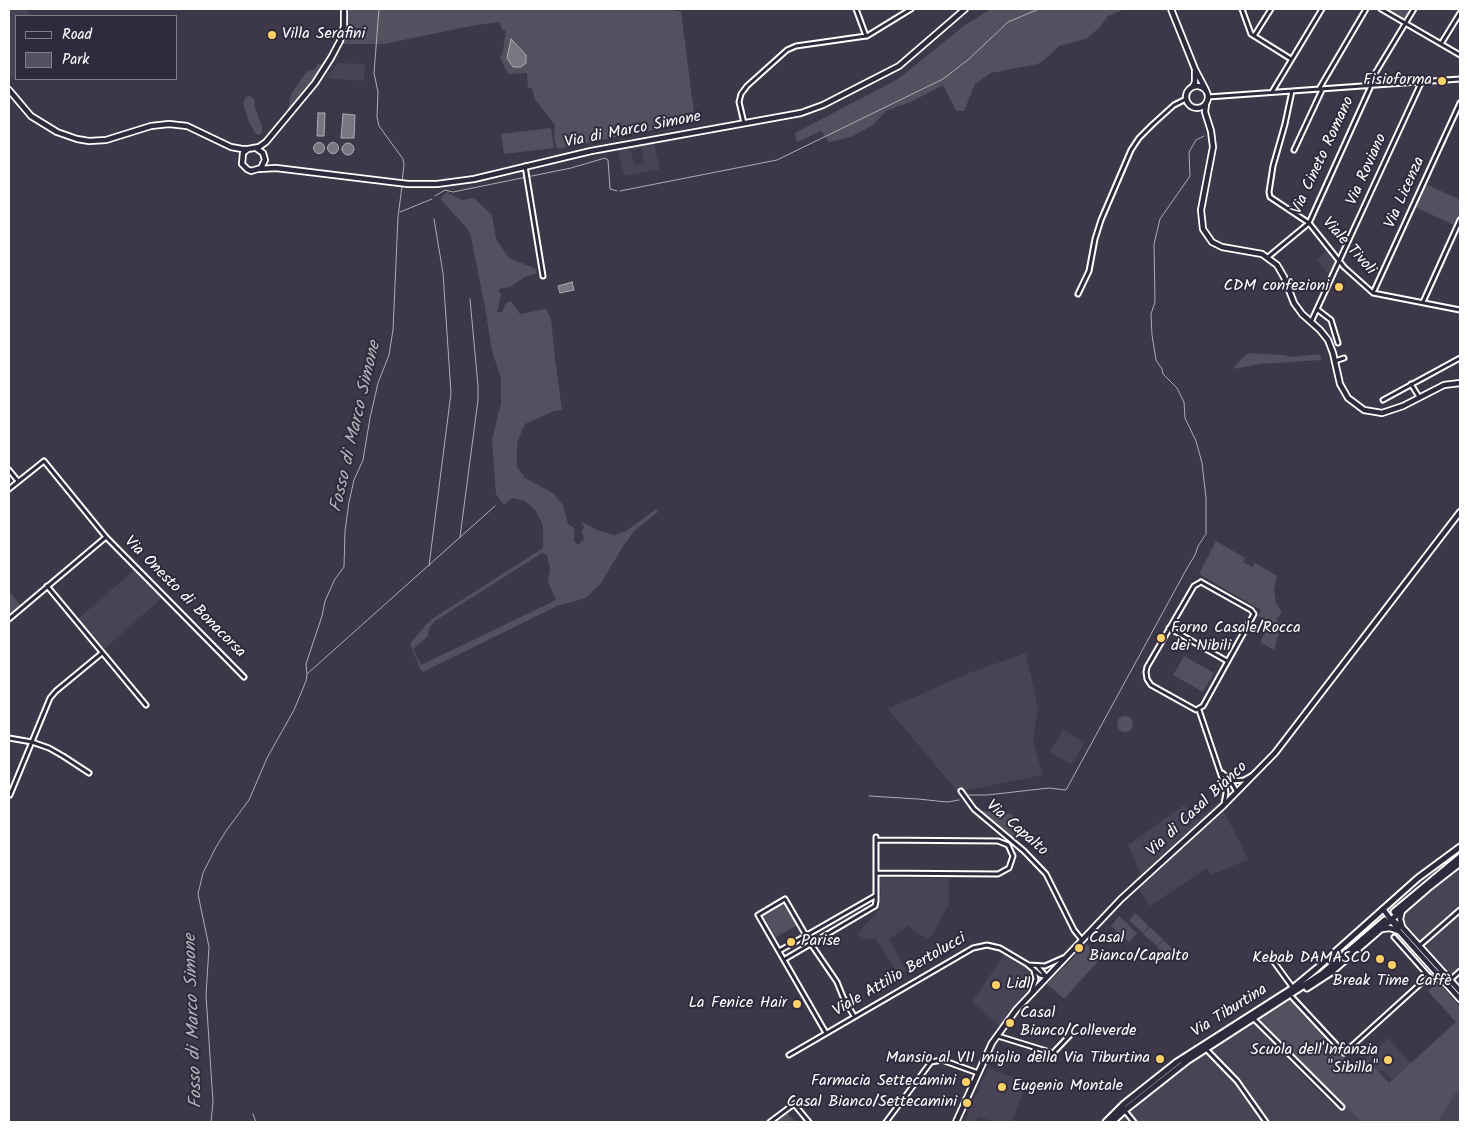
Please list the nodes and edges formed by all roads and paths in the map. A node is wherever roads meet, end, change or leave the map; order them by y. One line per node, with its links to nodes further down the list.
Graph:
1 (344, 9): 36 (street)
2 (856, 9): 14 (street)
3 (911, 9): 14 (street)
4 (966, 9): 35 (street, Via di Marco Simone)
5 (1171, 9): 19 (street)
6 (1242, 9): 15 (street)
7 (1270, 9): 15 (street)
8 (1322, 9): 18 (street)
9 (1366, 9): 24 (street)
10 (1381, 9): 13 (street)
11 (1414, 9): 13 (street)
12 (1460, 13): 16 (street)
13 (1405, 23): 16 (street); 23 (street, Via Cineto Romano)
14 (866, 36): 35 (street)
15 (1254, 36): 18 (street)
16 (1441, 44): 17 (street)
17 (1460, 55)
18 (1291, 59): 28 (street)
19 (1195, 69): 22 (street); 26 (street)
20 (1460, 79): 21 (street)
21 (1421, 82): 23 (street); 50 (street, Via Roviano)
22 (1193, 86): 26 (street); 30 (street)
23 (1370, 86): 24 (street); 48 (street, Via Cineto Romano)
24 (1320, 89): 27 (street); 40 (street)
25 (9, 90): 37 (street)
26 (1206, 90): 29 (street)
27 (1292, 91): 28 (street); 48 (street, Viale Tivoli)
28 (1271, 93): 29 (street)
29 (1208, 97): 32 (street)
30 (1186, 99): 33 (street); 53 (street)
31 (1460, 103): 52 (street, Via Licenza)
32 (1206, 104): 33 (street); 34 (street)
33 (1196, 108): 34 (street)
34 (1206, 117): 49 (street)
35 (744, 124): 44 (street, Via di Marco Simone)
36 (266, 142): 38 (street); 41 (street)
37 (226, 145): 39 (street); 42 (street)
38 (256, 148): 39 (street); 41 (street)
39 (248, 149): 42 (street)
40 (1294, 150)
41 (263, 153): 43 (street)
42 (241, 160): 46 (street)
43 (264, 160): 45 (street, Via di Marco Simone); 46 (street)
44 (525, 166): 45 (street, Via di Marco Simone); 51 (street)
45 (276, 168): 46 (street, Via di Marco Simone)
46 (259, 169)
47 (1460, 220): 54 (street)
48 (1309, 223): 49 (street, Via Cineto Romano); 50 (street, Viale Tivoli)
49 (1268, 257): 57 (street)
50 (1340, 262): 52 (street, Viale Tivoli); 55 (street, Via Roviano)
51 (543, 276)
52 (1373, 293): 54 (street, Viale Tivoli)
53 (1078, 294)
54 (1423, 302): 56 (street, Viale Tivoli)
55 (1318, 310): 57 (street, Via Roviano); 58 (street)
56 (1460, 310)
57 (1311, 322): 61 (street)
58 (1338, 343)
59 (1344, 358): 61 (street)
60 (1460, 358): 62 (street)
61 (1335, 361): 64 (street)
62 (1411, 384): 64 (street); 65 (street)
63 (1460, 384): 64 (street)
64 (1419, 397)
65 (1383, 400)
66 (9, 470): 67 (street)
67 (18, 481): 68 (street); 70 (street, Via Onesto di Bonacorsa)
68 (9, 489)
69 (1460, 512): 83 (street, Via di Casal Bianco)
70 (106, 537): 71 (street); 76 (street, Via Onesto di Bonacorsa)
71 (47, 586): 72 (street); 74 (street)
72 (9, 619)
73 (1169, 628): 75 (street); 75 (street); 78 (street)
74 (102, 653): 77 (street); 80 (street)
75 (1227, 661): 78 (street)
76 (244, 677)
77 (146, 705)
78 (1198, 710): 81 (street)
79 (9, 738): 80 (street)
80 (32, 742): 82 (street); 88 (street)
81 (1219, 769): 84 (street); 85 (street)
82 (89, 773)
83 (1256, 773): 84 (street); 87 (street, Via di Casal Bianco)
84 (1230, 780): 87 (street)
85 (1225, 787): 87 (street); 89 (street)
86 (961, 791): 109 (street, Via Capalto)
87 (1237, 792): 89 (street, Via di Casal Bianco)
88 (10, 795)
89 (1224, 805): 109 (street, Via di Casal Bianco)
90 (1460, 847): 96 (main road, Via Tiburtina)
91 (1460, 857): 99 (main road)
92 (1460, 863): 98 (main road)
93 (876, 873): 93 (street); 94 (street)
94 (876, 896): 95 (street); 101 (street)
95 (848, 910): 100 (street); 101 (street)
96 (1383, 910): 103 (street); 125 (main road, Via Tiburtina)
97 (1460, 910): 111 (street)
98 (1402, 911): 103 (main road); 105 (street)
99 (1394, 912)
100 (844, 913): 104 (street); 107 (street)
101 (853, 919): 104 (street)
102 (1385, 920): 130 (main road, Via Tiburtina)
103 (1392, 920): 105 (street); 106 (main road)
104 (848, 922): 110 (street)
105 (1401, 929): 106 (street); 111 (street)
106 (1380, 930): 128 (main road)
107 (806, 935): 110 (street); 112 (street); 112 (street)
108 (1394, 937): 114 (street)
109 (1082, 940): 113 (street, Via di Casal Bianco)
110 (811, 944): 116 (street); 131 (street)
111 (1417, 948): 114 (street); 123 (street); 129 (street)
112 (779, 951): 116 (street)
113 (1070, 953): 118 (street); 122 (street, Via di Casal Bianco)
114 (1409, 955): 121 (street)
115 (1280, 957): 125 (street)
116 (785, 959): 133 (street)
117 (1027, 964): 118 (street, Viale Attilio Bertolucci); 119 (street, Viale Attilio Bertolucci); 131 (street, Viale Attilio Bertolucci)
118 (1038, 967): 122 (street)
119 (1034, 971): 122 (street, Viale Attilio Bertolucci); 127 (street)
120 (1460, 971): 123 (street)
121 (1429, 976): 124 (street); 128 (street)
122 (1047, 977): 127 (street, Via di Casal Bianco)
123 (1450, 980): 126 (street)
124 (1434, 982)
125 (1292, 988): 145 (main road, Via Tiburtina)
126 (1460, 991)
127 (1031, 994): 135 (street, Via di Casal Bianco)
128 (1292, 997): 130 (main road)
129 (1460, 999)
130 (1260, 1013): 132 (main road, Via Tiburtina)
131 (854, 1016): 133 (street, Viale Attilio Bertolucci)
132 (1253, 1018): 136 (main road, Via Tiburtina); 139 (street)
133 (826, 1033): 137 (street, Viale Attilio Bertolucci)
134 (1072, 1033): 135 (street)
135 (997, 1035): 138 (street, Via di Casal Bianco)
136 (1205, 1048): 140 (main road, Via Tiburtina); 148 (street)
137 (789, 1055)
138 (978, 1073): 143 (street); 144 (street, Via di Casal Bianco)
139 (1342, 1107)
140 (1125, 1110): 146 (main road, Via Tiburtina); 147 (street)
141 (770, 1122): 142 (street)
142 (809, 1122)
143 (886, 1122)
144 (956, 1122)
145 (1106, 1122)
146 (1112, 1122)
147 (1134, 1122)
148 (1266, 1122)

